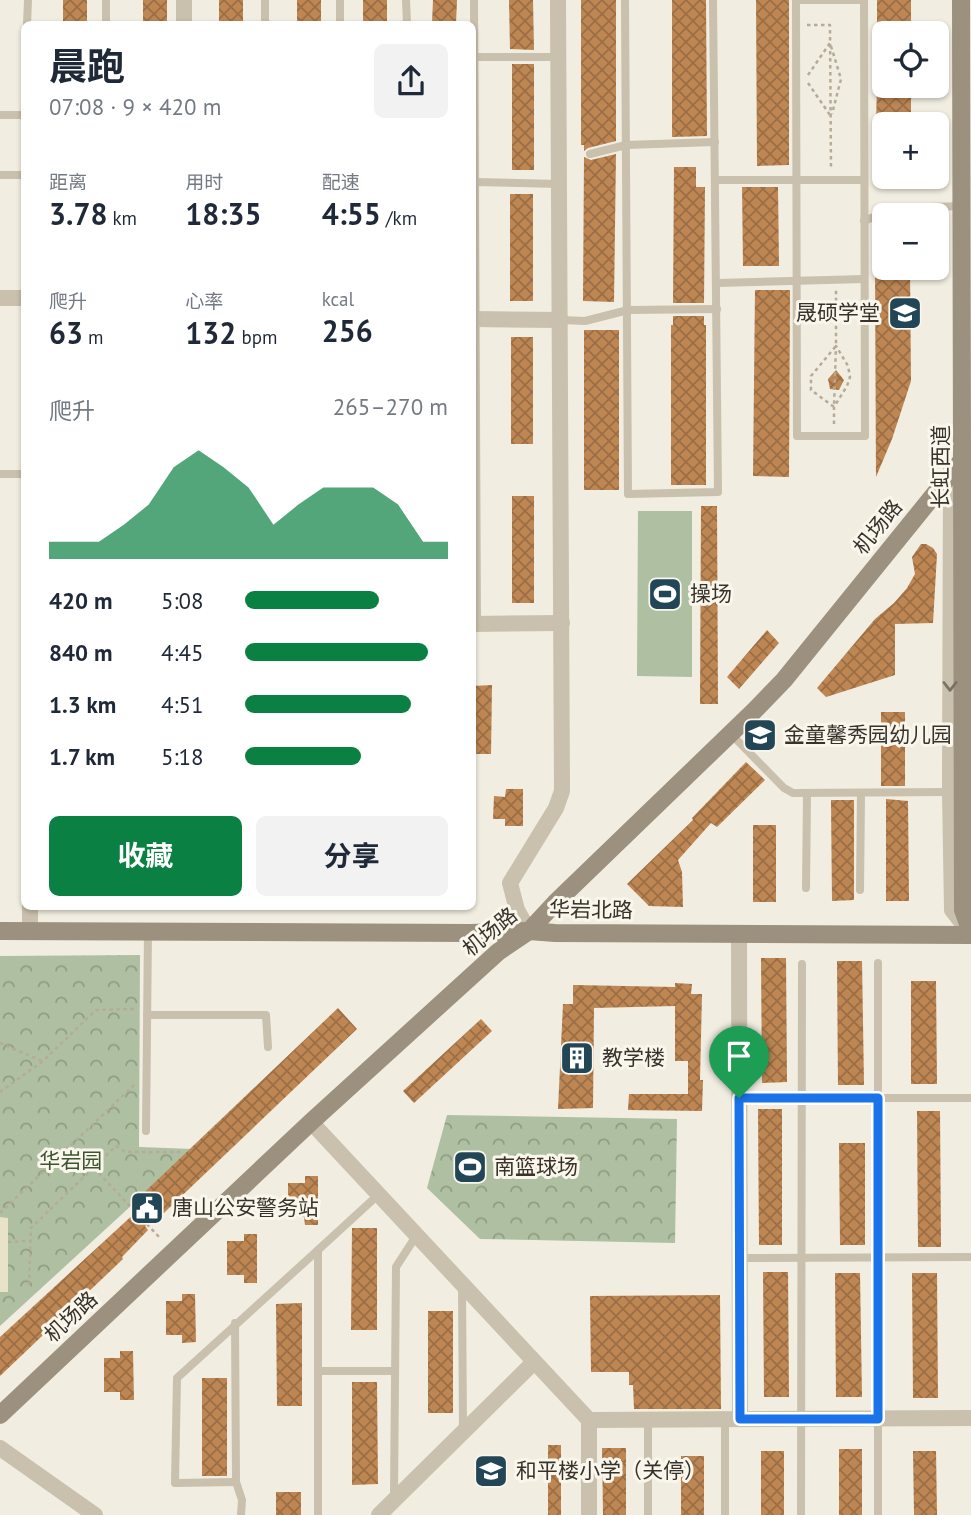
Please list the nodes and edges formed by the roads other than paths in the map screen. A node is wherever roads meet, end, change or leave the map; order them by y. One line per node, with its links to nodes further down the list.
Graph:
1 (27, 0): 12 (lane)
2 (106, 0): 13 (lane)
3 (184, 0): 14 (street)
4 (265, 0): 15 (lane)
5 (340, 0): 16 (lane)
6 (406, 0): 17 (lane)
7 (474, 0): 18 (lane)
8 (558, 0): 20 (street)
9 (625, 0): 24 (lane)
10 (713, 0): 23 (lane)
11 (961, 0): 33 (street, 长虹西道)
12 (27, 21)
13 (106, 21)
14 (184, 21)
15 (265, 21)
16 (340, 21)
17 (407, 21)
18 (474, 21)
19 (476, 57): 20 (lane)
20 (558, 57): 32 (street)
21 (0, 115): 22 (lane)
22 (21, 115)
23 (715, 142): 24 (lane); 28 (lane)
24 (626, 145): 25 (lane); 41 (lane)
25 (590, 154)
26 (0, 175): 27 (lane)
27 (21, 175)
28 (715, 180): 29 (lane); 37 (lane)
29 (796, 180): 30 (lane); 30 (lane); 36 (lane)
30 (864, 180): 34 (lane)
31 (476, 182): 32 (lane)
32 (559, 184): 43 (street)
33 (963, 206): 34 (lane); 44 (street, 长虹西道)
34 (864, 221): 35 (lane)
35 (864, 279): 36 (lane); 36 (lane)
36 (797, 281): 37 (lane)
37 (717, 283): 40 (lane)
38 (0, 298): 39 (street)
39 (21, 298)
40 (717, 309): 41 (lane); 41 (lane)
41 (628, 310): 43 (lane)
42 (476, 319): 43 (street)
43 (561, 320): 48 (street)
44 (967, 454): 47 (street, 机场路); 62 (street, 长虹西道)
45 (0, 474): 46 (lane)
46 (21, 474)
47 (951, 474): 50 (street, 机场路); 51 (street, one-way to 51)
48 (562, 623): 49 (street); 59 (street)
49 (476, 624)
50 (730, 733): 52 (lane); 59 (street, 机场路)
51 (950, 792): 53 (lane); 62 (street)
52 (807, 793): 53 (lane); 54 (lane)
53 (861, 793): 55 (lane)
54 (806, 888)
55 (860, 890)
56 (30, 910): 58 (street)
57 (0, 931): 58 (street, 华岩北路)
58 (30, 931): 60 (street, 华岩北路)
59 (529, 931): 60 (street, 华岩北路); 61 (street, 华岩北路); 71 (street, 机场路)
60 (148, 932): 65 (lane)
61 (739, 934): 62 (street, 华岩北路); 67 (street)
62 (971, 934)
63 (878, 963): 69 (lane)
64 (802, 964): 68 (lane)
65 (147, 1012): 66 (lane); 72 (lane)
66 (268, 1047)
67 (739, 1098): 68 (lane); 79 (street)
68 (802, 1098): 69 (lane); 76 (lane)
69 (878, 1098): 70 (lane); 77 (lane)
70 (971, 1098)
71 (311, 1122): 73 (street); 85 (street, 机场路)
72 (146, 1131)
73 (378, 1195): 74 (street); 75 (lane)
74 (416, 1236): 80 (street); 84 (lane)
75 (318, 1250): 81 (lane); 83 (lane)
76 (802, 1257): 77 (lane); 79 (lane); 87 (lane)
77 (878, 1257): 78 (lane); 88 (lane)
78 (971, 1257)
79 (740, 1258): 86 (street)
80 (462, 1286): 82 (street); 92 (lane)
81 (235, 1323): 94 (lane); 94 (lane)
82 (533, 1363): 90 (street); 92 (street)
83 (319, 1371): 84 (lane); 98 (lane)
84 (395, 1371): 95 (lane)
85 (0, 1415)
86 (733, 1419): 87 (street); 91 (street); 102 (lane)
87 (801, 1419): 88 (street); 103 (lane)
88 (878, 1419): 89 (street); 104 (lane)
89 (971, 1419)
90 (589, 1420): 91 (street); 100 (street)
91 (648, 1420): 101 (lane)
92 (463, 1431): 95 (street)
93 (0, 1448): 96 (street)
94 (236, 1482): 97 (lane)
95 (394, 1500): 99 (street)
96 (95, 1515)
97 (241, 1515)
98 (318, 1515)
99 (379, 1515)
100 (589, 1515)
101 (648, 1515)
102 (725, 1515)
103 (801, 1515)
104 (878, 1515)

